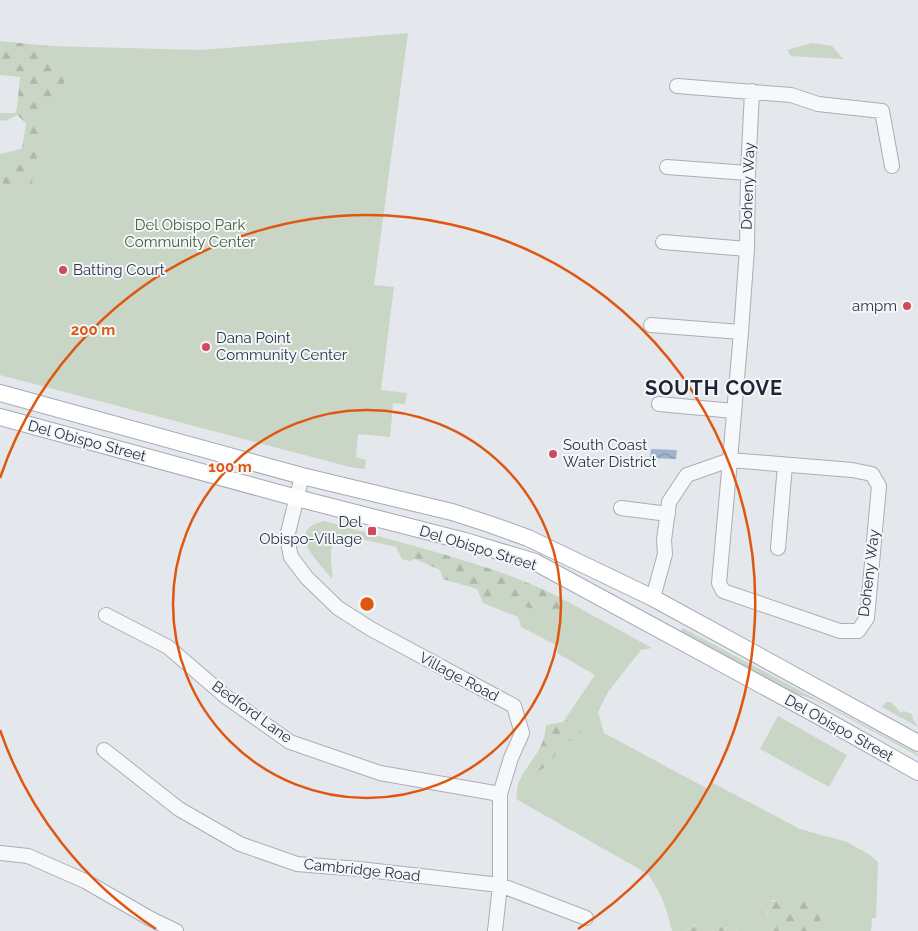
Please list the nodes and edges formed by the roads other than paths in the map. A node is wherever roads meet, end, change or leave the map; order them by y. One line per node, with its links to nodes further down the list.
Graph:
1 (677, 86): 2 (street)
2 (752, 91): 3 (street); 5 (street, Doheny Way)
3 (892, 166)
4 (667, 167): 5 (street)
5 (748, 173): 7 (street, Doheny Way)
6 (664, 242): 7 (street)
7 (747, 249): 9 (street, Doheny Way)
8 (650, 325): 9 (street)
9 (741, 332): 12 (street, Doheny Way)
10 (0, 393): 16 (main road, Del Obispo Street)
11 (660, 404): 12 (street)
12 (734, 411): 14 (street, Doheny Way)
13 (0, 416): 17 (main road, Del Obispo Street)
14 (730, 460): 15 (street, Doheny Way); 15 (street, Doheny Way); 19 (street, Doheny Way)
15 (785, 465): 20 (street)
16 (302, 476): 17 (street, Village Road); 21 (main road, Del Obispo Street)
17 (297, 498): 25 (main road, Del Obispo Street); 26 (street, Village Road)
18 (621, 508): 19 (street)
19 (668, 514): 21 (street, Doheny Way)
20 (778, 548)
21 (653, 598): 23 (main road, Del Obispo Street)
22 (106, 615): 26 (street, Bedford Lane)
23 (918, 743)
24 (104, 750): 28 (street, Cambridge Road)
25 (918, 772)
26 (500, 794): 28 (street, Village Road)
27 (0, 853): 30 (street)
28 (500, 885): 29 (street, Cambridge Road); 32 (street, Village Road)
29 (586, 918)
30 (150, 925): 31 (street)
31 (176, 931)
32 (495, 931)

